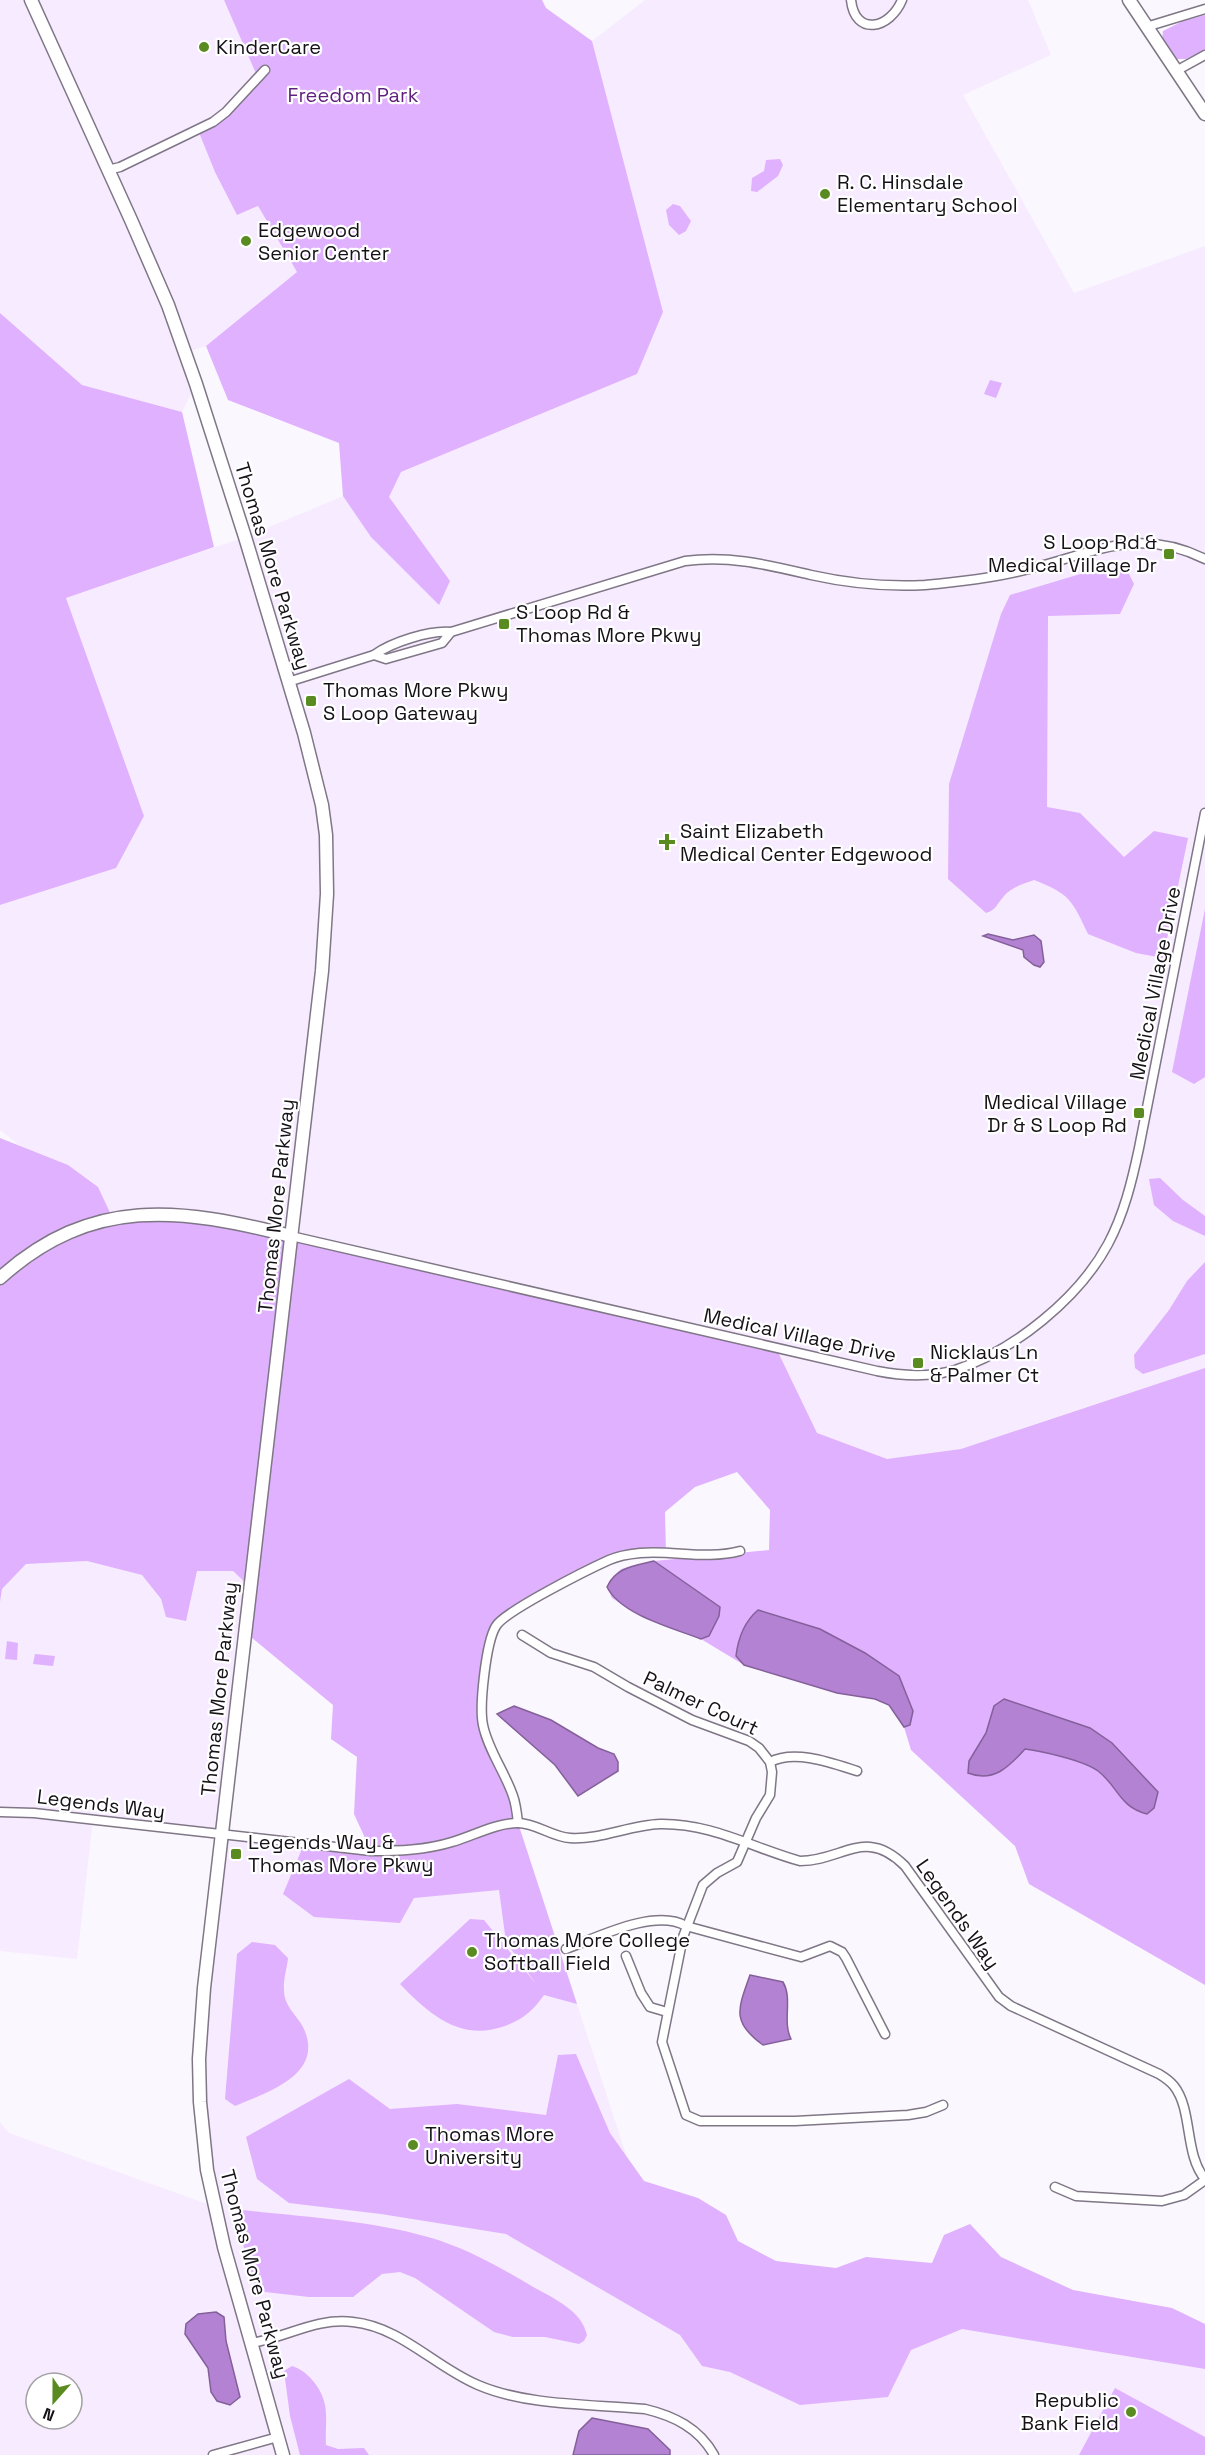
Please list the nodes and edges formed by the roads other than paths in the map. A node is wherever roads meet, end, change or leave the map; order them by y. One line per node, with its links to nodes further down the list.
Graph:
1 (31, 0): 11 (street, Thomas More Parkway)
2 (851, 0): 3 (street)
3 (902, 0)
4 (1129, 0): 6 (street)
5 (1205, 9): 6 (street)
6 (1146, 27): 9 (street)
7 (1205, 55): 9 (street)
8 (265, 70): 11 (street)
9 (1176, 71): 10 (street)
10 (1205, 114)
11 (108, 170): 13 (street, Thomas More Parkway)
12 (1205, 559): 13 (street)
13 (288, 682): 15 (street, Thomas More Parkway)
14 (1205, 813): 15 (street, Medical Village Drive)
15 (291, 1236): 16 (street); 23 (street, Thomas More Parkway)
16 (0, 1278)
17 (740, 1551): 22 (street)
18 (522, 1635): 19 (street, Palmer Court)
19 (770, 1762): 20 (street); 24 (street, Palmer Court)
20 (857, 1771)
21 (0, 1812): 23 (street, Legends Way)
22 (518, 1823): 23 (street, Legends Way); 24 (street, Legends Way)
23 (222, 1835): 33 (street, Thomas More Parkway)
24 (745, 1841): 25 (street, Palmer Court); 31 (street, Legends Way)
25 (686, 1926): 26 (street); 28 (street, Palmer Court); 29 (street)
26 (566, 1949)
27 (626, 1956): 28 (street)
28 (667, 2012): 30 (street, Palmer Court)
29 (885, 2034)
30 (943, 2105)
31 (1205, 2180): 32 (street)
32 (1055, 2187)
33 (251, 2343): 34 (street, Thomas More Parkway); 37 (street)
34 (278, 2437): 35 (street); 36 (street, Thomas More Parkway)
35 (213, 2455)
36 (283, 2455)
37 (714, 2455)

